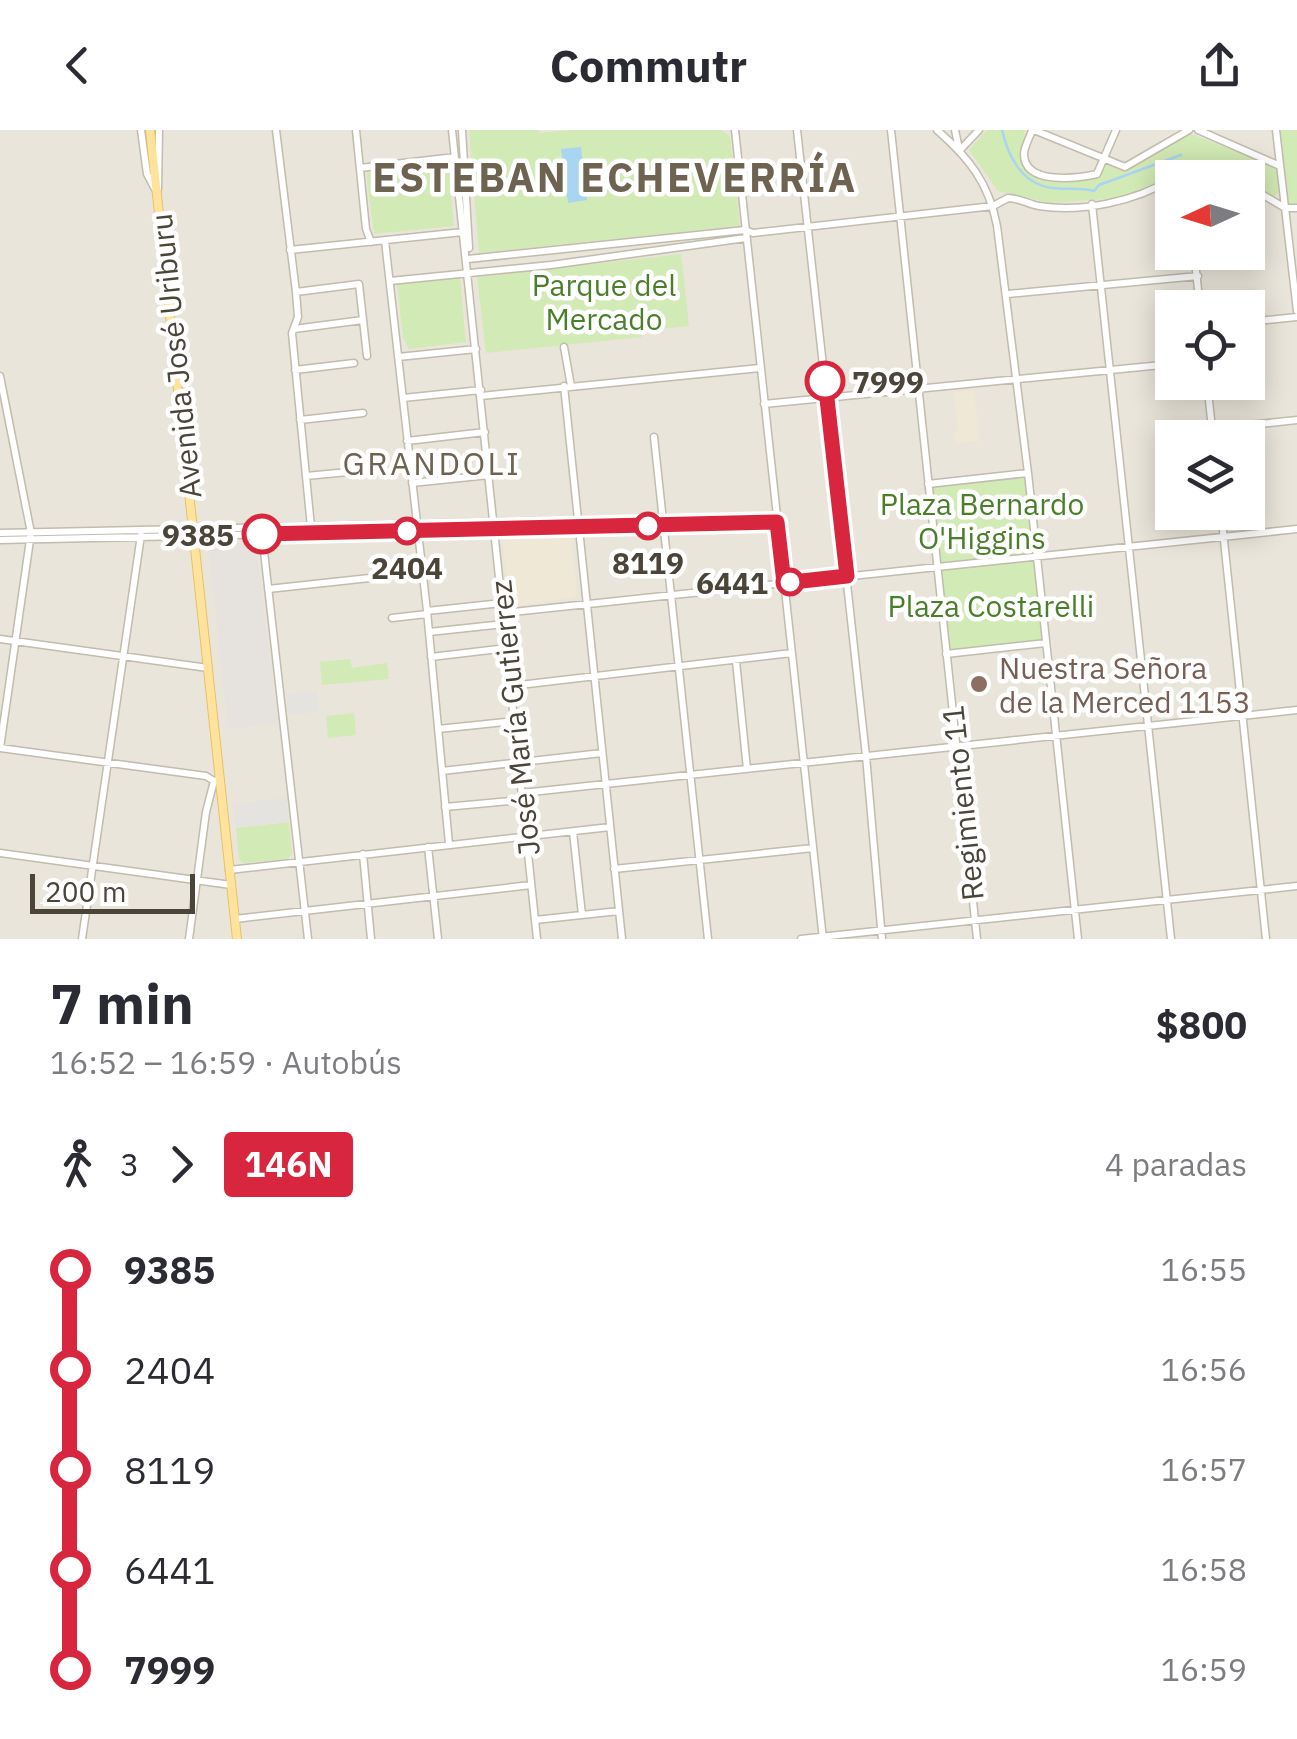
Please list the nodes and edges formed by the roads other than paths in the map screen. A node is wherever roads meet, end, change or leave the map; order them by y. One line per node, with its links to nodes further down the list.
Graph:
1 (141, 130): 25 (street)
2 (150, 130): 25 (main road, Avenida José Uriburu)
3 (158, 130): 25 (street)
4 (276, 130): 37 (street)
5 (356, 130): 23 (street)
6 (452, 130): 20 (street, José María Gutierrez)
7 (462, 130): 38 (street, José María Gutierrez)
8 (735, 130): 34 (street)
9 (797, 130): 32 (street)
10 (891, 130): 31 (street, Regimiento 11)
11 (937, 130): 19 (street)
12 (954, 130): 19 (street)
13 (979, 130): 19 (street)
14 (1033, 130): 21 (street); 21 (street)
15 (1116, 130): 21 (street)
16 (1189, 130): 21 (street)
17 (1198, 130): 22 (street)
18 (1276, 130): 22 (street)
19 (960, 150): 28 (street)
20 (455, 157): 23 (street); 33 (street, José María Gutierrez)
21 (1104, 158)
22 (1280, 166): 29 (street)
23 (360, 168): 36 (street)
24 (1155, 188): 27 (street)
25 (158, 195): 90 (main road, Avenida José Uriburu)
26 (1265, 196): 29 (street)
27 (1092, 204): 28 (street); 43 (street)
28 (994, 206): 31 (street); 46 (street)
29 (1285, 208): 30 (street); 47 (street)
30 (1297, 208)
31 (900, 216): 32 (street); 63 (street, Regimiento 11)
32 (808, 227): 34 (street); 66 (street)
33 (464, 232): 35 (street); 38 (street, José María Gutierrez)
34 (745, 234): 38 (street); 40 (street); 57 (street)
35 (385, 241): 36 (street); 42 (street)
36 (370, 242): 37 (street)
37 (290, 250): 45 (street)
38 (468, 259): 40 (street, José María Gutierrez)
39 (1197, 270): 41 (street)
40 (469, 273): 42 (street); 52 (street, José María Gutierrez)
41 (1198, 276): 43 (street); 44 (street)
42 (389, 281): 54 (street)
43 (1100, 285): 46 (street); 59 (street)
44 (1199, 290)
45 (296, 292): 49 (street); 50 (street)
46 (1008, 294): 61 (street)
47 (1297, 314): 48 (street)
48 (1265, 319)
49 (363, 320): 50 (street); 53 (street)
50 (294, 329): 58 (street)
51 (564, 346): 62 (street)
52 (477, 348): 54 (street); 64 (street, José María Gutierrez)
53 (367, 356)
54 (398, 356): 65 (street)
55 (354, 363): 58 (street)
56 (1155, 366): 59 (street)
57 (760, 368): 62 (street); 67 (street)
58 (295, 370): 69 (street)
59 (1110, 370): 61 (street); 95 (street)
60 (0, 376): 92 (street)
61 (1016, 379): 63 (street); 76 (street)
62 (567, 386): 64 (street); 83 (street)
63 (918, 390): 66 (street); 80 (street, Regimiento 11)
64 (481, 393): 65 (street); 72 (street, José María Gutierrez)
65 (402, 398): 74 (street)
66 (827, 398): 67 (street); 99 (street)
67 (764, 404): 81 (street)
68 (363, 413): 69 (street)
69 (300, 420): 77 (street)
70 (1297, 420): 71 (street)
71 (1265, 425)
72 (485, 432): 74 (street); 78 (street, José María Gutierrez)
73 (654, 437): 82 (street)
74 (407, 441): 79 (street)
75 (369, 470): 77 (street)
76 (1028, 473): 80 (street); 96 (street)
77 (306, 476): 86 (street)
78 (489, 476): 79 (street); 84 (street, José María Gutierrez)
79 (412, 483): 85 (street)
80 (928, 484): 97 (street, Regimiento 11)
81 (777, 519): 82 (street); 100 (street)
82 (664, 522): 83 (street); 102 (street)
83 (578, 524): 84 (street); 104 (street)
84 (494, 525): 85 (street); 103 (street, José María Gutierrez)
85 (417, 527): 86 (street); 105 (street)
86 (311, 530): 89 (street)
87 (1223, 530): 94 (street)
88 (1297, 530): 94 (street)
89 (261, 531): 90 (street); 101 (street)
90 (194, 532): 91 (street); 119 (main road, Avenida José Uriburu)
91 (141, 533): 92 (street); 116 (street)
92 (30, 536): 93 (street); 111 (street)
93 (0, 537)
94 (1224, 537): 95 (street); 124 (street)
95 (1129, 548): 96 (street); 126 (street)
96 (1037, 556): 97 (street); 112 (street)
97 (936, 568): 99 (street); 115 (street, Regimiento 11)
98 (388, 576): 101 (street)
99 (847, 576): 100 (street); 132 (street)
100 (784, 583): 102 (street); 114 (street)
101 (268, 589): 152 (street)
102 (672, 594): 104 (street); 120 (street)
103 (502, 603): 105 (street); 106 (street, José María Gutierrez)
104 (586, 604): 106 (street); 121 (street)
105 (427, 612): 107 (street); 109 (street)
106 (503, 613): 108 (street, José María Gutierrez)
107 (392, 618)
108 (504, 624): 109 (street); 113 (street, José María Gutierrez)
109 (429, 632): 117 (street)
110 (0, 639): 111 (street)
111 (16, 641): 116 (street); 130 (street)
112 (1046, 643): 115 (street); 128 (street)
113 (507, 648): 117 (street); 122 (street, José María Gutierrez)
114 (791, 653): 118 (street); 134 (street)
115 (946, 654): 129 (street, Regimiento 11)
116 (124, 656): 119 (street); 135 (street)
117 (431, 657): 127 (street)
118 (736, 660): 120 (street); 136 (street)
119 (208, 668): 139 (main road, Avenida José Uriburu)
120 (679, 668): 121 (street); 138 (street)
121 (594, 677): 122 (street); 131 (street)
122 (511, 686): 125 (street, José María Gutierrez)
123 (1297, 710): 124 (street)
124 (1242, 716): 126 (street); 160 (street)
125 (514, 721): 127 (street); 133 (street, José María Gutierrez)
126 (1148, 726): 128 (street); 162 (street)
127 (438, 729): 137 (street)
128 (1056, 736): 129 (street); 164 (street)
129 (956, 745): 132 (street); 170 (street, Regimiento 11)
130 (0, 748): 135 (street)
131 (602, 753): 133 (street); 140 (street)
132 (866, 756): 134 (street); 171 (street)
133 (518, 762): 137 (street); 141 (street, José María Gutierrez)
134 (804, 763): 136 (street); 148 (street)
135 (109, 764): 139 (street); 153 (street)
136 (746, 769): 138 (street)
137 (442, 771): 142 (street)
138 (691, 775): 140 (street); 151 (street)
139 (217, 781): 155 (main road, Avenida José Uriburu); 156 (street)
140 (605, 784): 141 (street); 143 (street)
141 (522, 796): 142 (street); 145 (street, José María Gutierrez)
142 (445, 807): 146 (street)
143 (610, 827): 144 (street); 154 (street)
144 (573, 831): 145 (street); 167 (street)
145 (526, 836): 146 (street); 158 (street, José María Gutierrez)
146 (449, 844): 147 (street)
147 (428, 847): 150 (street); 161 (street)
148 (813, 848): 151 (street); 172 (street)
149 (0, 853): 153 (street)
150 (363, 854): 152 (street); 163 (street)
151 (700, 860): 154 (street); 181 (street)
152 (299, 862): 155 (street); 165 (street)
153 (94, 866): 156 (street); 173 (street)
154 (614, 869): 166 (street)
155 (229, 870): 157 (main road, Avenida José Uriburu)
156 (197, 880): 157 (street); 174 (street)
157 (231, 885): 168 (main road, Avenida José Uriburu)
158 (531, 885): 161 (street); 169 (street, José María Gutierrez)
159 (1297, 886): 160 (street)
160 (1261, 890): 162 (street); 186 (street)
161 (433, 896): 163 (street); 178 (street)
162 (1166, 900): 164 (street); 185 (street)
163 (368, 904): 165 (street); 177 (street)
164 (1075, 909): 170 (street); 184 (street)
165 (304, 911): 168 (street); 176 (street)
166 (619, 911): 167 (street); 180 (street)
167 (582, 915): 169 (street)
168 (234, 919): 175 (main road, Avenida José Uriburu)
169 (534, 920): 179 (street, José María Gutierrez)
170 (976, 920): 171 (street); 183 (street, Regimiento 11)
171 (882, 935): 172 (street)
172 (823, 938): 182 (street)
173 (82, 939)
174 (189, 939)
175 (237, 939)
176 (308, 939)
177 (371, 939)
178 (438, 939)
179 (536, 939)
180 (622, 939)
181 (708, 939)
182 (801, 939)
183 (978, 939)
184 (1078, 939)
185 (1171, 939)
186 (1266, 939)

